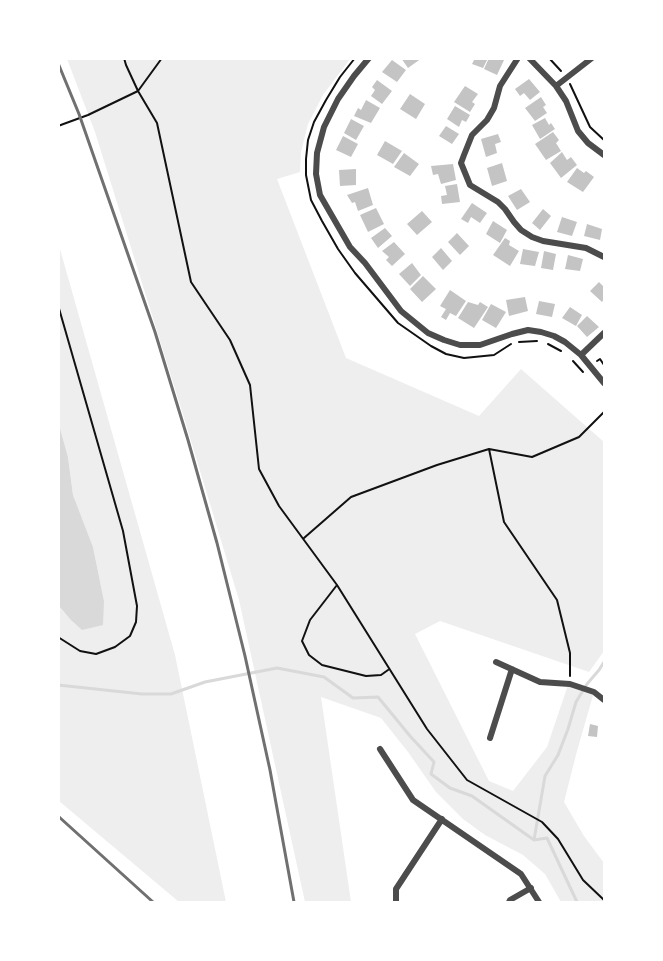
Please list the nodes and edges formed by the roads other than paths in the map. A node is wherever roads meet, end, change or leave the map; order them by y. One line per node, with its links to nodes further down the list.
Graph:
1 (369, 58): 9 (street)
2 (518, 58): 7 (street)
3 (529, 58): 5 (street)
4 (592, 58): 5 (street)
5 (556, 86): 6 (street)
6 (604, 155)
7 (604, 257)
8 (604, 333): 9 (street)
9 (581, 355): 10 (street)
10 (604, 383)
11 (496, 662): 12 (street)
12 (512, 669): 13 (street); 14 (street)
13 (604, 700)
14 (490, 738)
15 (381, 749): 16 (street)
16 (442, 819): 17 (street); 18 (street)
17 (531, 888): 19 (street); 20 (street)
18 (396, 903)
19 (508, 903)
20 (539, 903)

